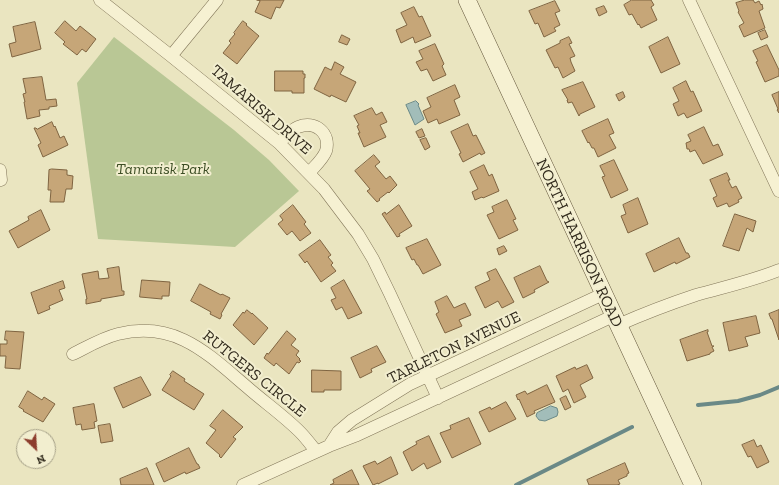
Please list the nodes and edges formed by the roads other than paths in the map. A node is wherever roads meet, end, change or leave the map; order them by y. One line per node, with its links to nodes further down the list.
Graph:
1 (100, 0): 5 (street, TAMARISK DRIVE)
2 (217, 0): 5 (street)
3 (467, 0): 10 (street, NORTH HARRISON ROAD)
4 (689, 0): 8 (street)
5 (171, 56): 6 (street, TAMARISK DRIVE)
6 (279, 143): 7 (street, TAMARISK DRIVE); 7 (street)
7 (309, 173): 13 (street, TAMARISK DRIVE)
8 (779, 191)
9 (779, 270): 11 (street)
10 (603, 294): 11 (street, NORTH HARRISON ROAD); 13 (street, TARLETON AVENUE)
11 (616, 321): 14 (street); 18 (street, NORTH HARRISON ROAD)
12 (73, 354): 16 (street, RUTGERS CIRCLE)
13 (428, 376): 14 (street, TAMARISK DRIVE); 15 (street, TARLETON AVENUE)
14 (438, 398): 15 (street)
15 (329, 446): 16 (street)
16 (316, 451): 17 (street)
17 (243, 485)
18 (693, 485)

